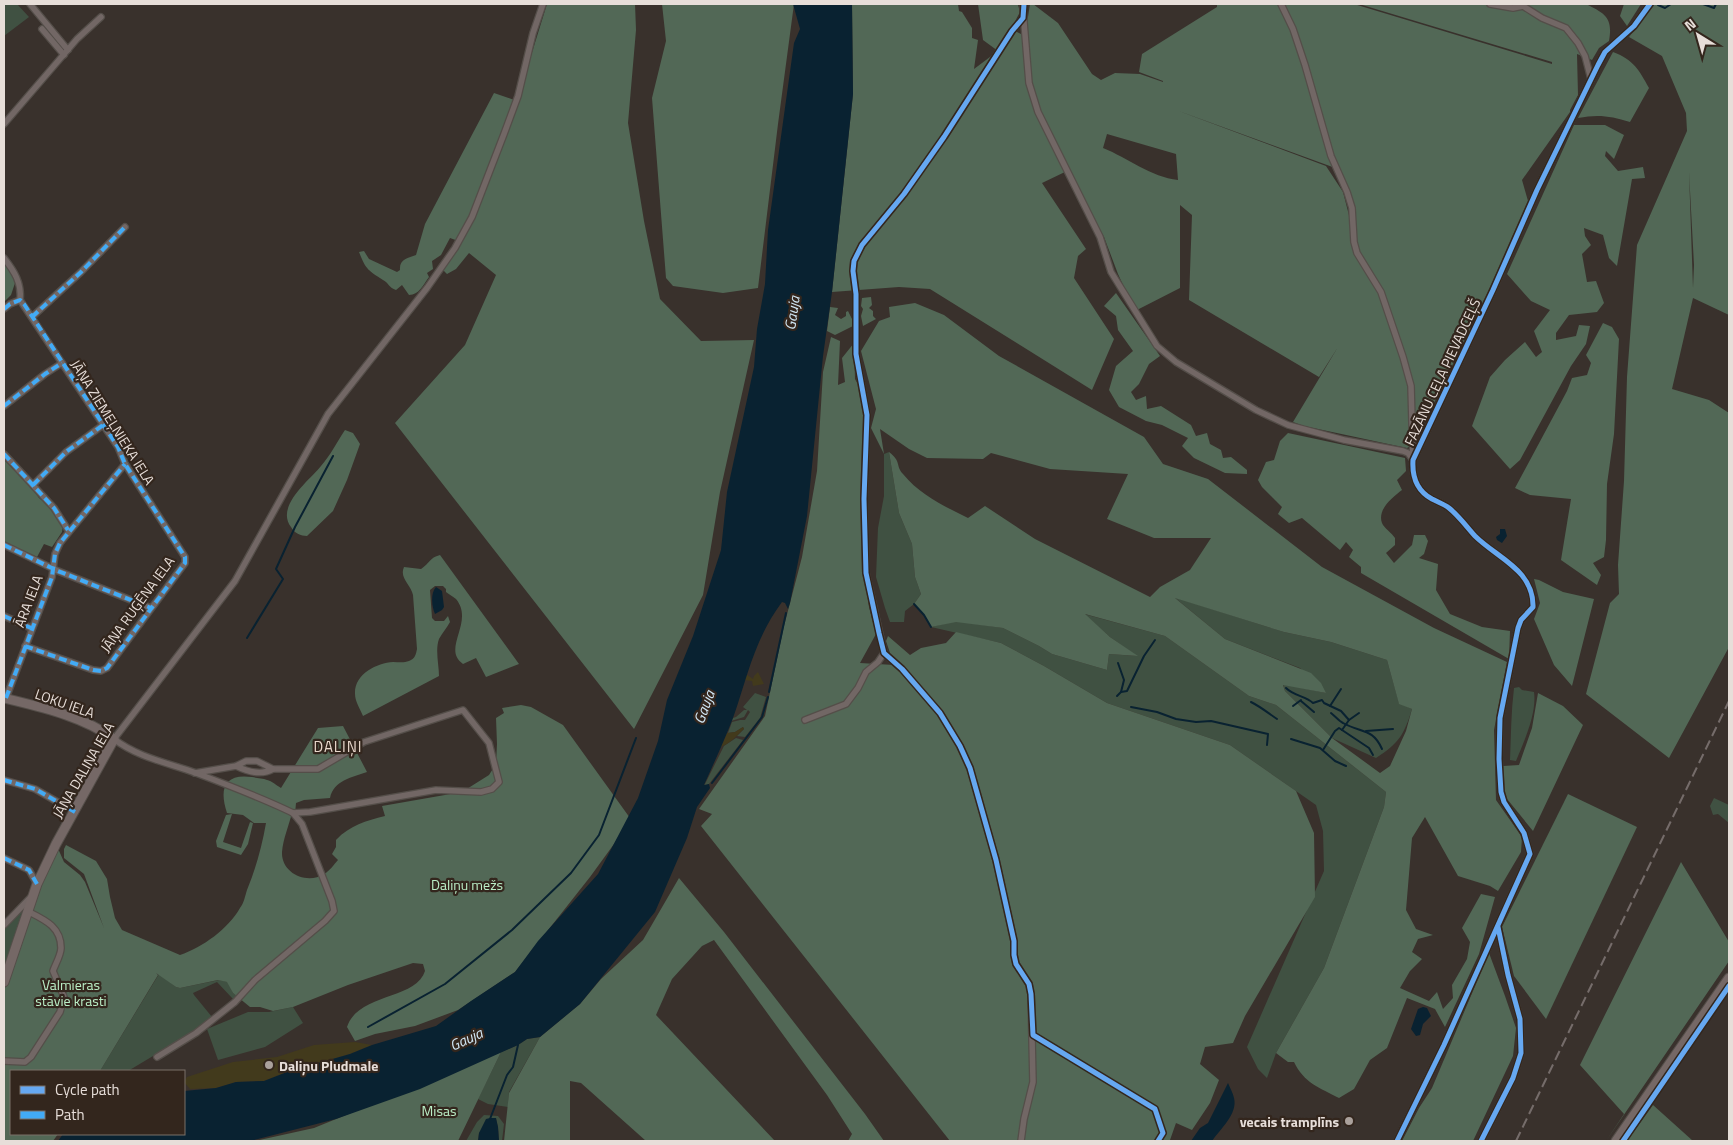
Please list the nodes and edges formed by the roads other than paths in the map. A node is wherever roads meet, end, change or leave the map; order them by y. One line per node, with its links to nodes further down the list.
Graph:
1 (30, 4): 10 (street)
2 (543, 4): 38 (street, JĀŅA DALIŅA IELA)
3 (1024, 4): 8 (street)
4 (1281, 4): 22 (street)
5 (1490, 4): 11 (street)
6 (1650, 4): 11 (street, FAZĀNU CEĻA PIEVADCEĻŠ)
7 (101, 17): 10 (street)
8 (1023, 18): 22 (street); 33 (street)
9 (42, 29): 10 (street)
10 (66, 52): 12 (street)
11 (1591, 81): 22 (street, FAZĀNU CEĻA PIEVADCEĻŠ)
12 (4, 124)
13 (125, 227): 17 (street)
14 (4, 258): 15 (street)
15 (20, 300): 16 (street); 17 (street, JĀŅA ZIEMEĻNIEKA IELA)
16 (4, 309)
17 (32, 317): 18 (street, JĀŅA ZIEMEĻNIEKA IELA)
18 (62, 363): 19 (street); 20 (street, JĀŅA ZIEMEĻNIEKA IELA)
19 (4, 406)
20 (103, 425): 23 (street, JĀŅA ZIEMEĻNIEKA IELA); 24 (street)
21 (4, 454): 24 (street)
22 (1413, 460): 50 (street, FAZĀNU CEĻA PIEVADCEĻŠ)
23 (124, 464): 25 (street, ĀRA IELA); 27 (street, JĀŅA ZIEMEĻNIEKA IELA)
24 (33, 485): 25 (street)
25 (68, 530): 28 (street, ĀRA IELA)
26 (4, 545): 28 (street, ĀRA IELA)
27 (185, 557): 29 (street, JĀŅA RUĢĒNA IELA)
28 (52, 568): 29 (street); 31 (street, ĀRA IELA)
29 (151, 608): 32 (street, JĀŅA RUĢĒNA IELA)
30 (4, 616): 31 (street)
31 (31, 628): 32 (street, ĀRA IELA)
32 (25, 646): 36 (street, ĀRA IELA)
33 (884, 653): 34 (street); 35 (street)
34 (893, 661): 35 (street); 56 (street)
35 (878, 662): 37 (street)
36 (5, 698): 38 (street, LOKU IELA)
37 (805, 720)
38 (114, 739): 41 (street); 43 (street, JĀŅA DALIŅA IELA)
39 (236, 766): 40 (street); 40 (street); 41 (street)
40 (273, 770): 44 (street)
41 (195, 773): 44 (street)
42 (4, 780): 43 (street)
43 (75, 812): 46 (street, JĀŅA DALIŅA IELA)
44 (293, 813): 53 (street)
45 (4, 858): 46 (street)
46 (37, 884): 47 (street, JĀŅA DALIŅA IELA)
47 (32, 896): 48 (street, JĀŅA DALIŅA IELA); 49 (street)
48 (28, 912): 52 (street, JĀŅA DALIŅA IELA); 54 (street)
49 (4, 925)
50 (1498, 927): 58 (street, FAZĀNU CEĻA PIEVADCEĻŠ); 59 (street)
51 (1729, 978): 60 (street)
52 (4, 982)
53 (157, 1057)
54 (4, 1061)
55 (1163, 1133): 57 (street)
56 (1021, 1141)
57 (1158, 1141)
58 (1397, 1141)
59 (1481, 1141)
60 (1616, 1141)

